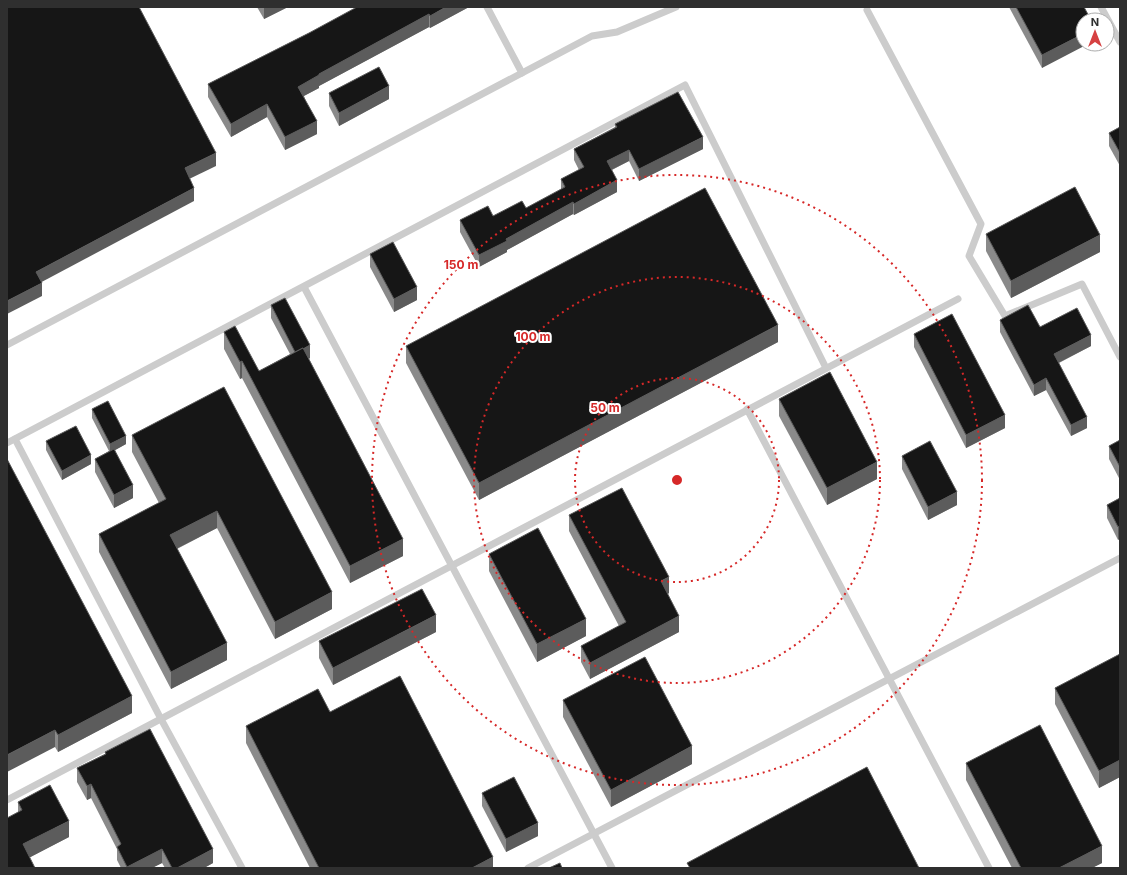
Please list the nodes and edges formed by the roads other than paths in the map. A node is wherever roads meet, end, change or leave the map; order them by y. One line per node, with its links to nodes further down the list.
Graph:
1 (487, 7): 6 (lane)
2 (676, 7): 6 (lane)
3 (1101, 7): 5 (lane)
4 (867, 10): 10 (lane)
5 (1120, 42)
6 (522, 73): 9 (lane)
7 (304, 287): 11 (lane); 13 (lane); 16 (lane)
8 (958, 299): 11 (lane)
9 (7, 345)
10 (1120, 357)
11 (826, 368): 12 (lane)
12 (747, 409): 16 (lane); 17 (lane)
13 (15, 438): 14 (lane); 18 (lane)
14 (7, 443)
15 (1120, 558): 17 (lane)
16 (451, 566): 18 (lane); 20 (lane)
17 (889, 678): 20 (lane); 24 (lane)
18 (161, 719): 19 (lane); 21 (lane)
19 (7, 800)
20 (593, 833): 22 (lane); 23 (lane)
21 (242, 868)
22 (528, 868)
23 (612, 868)
24 (989, 868)

